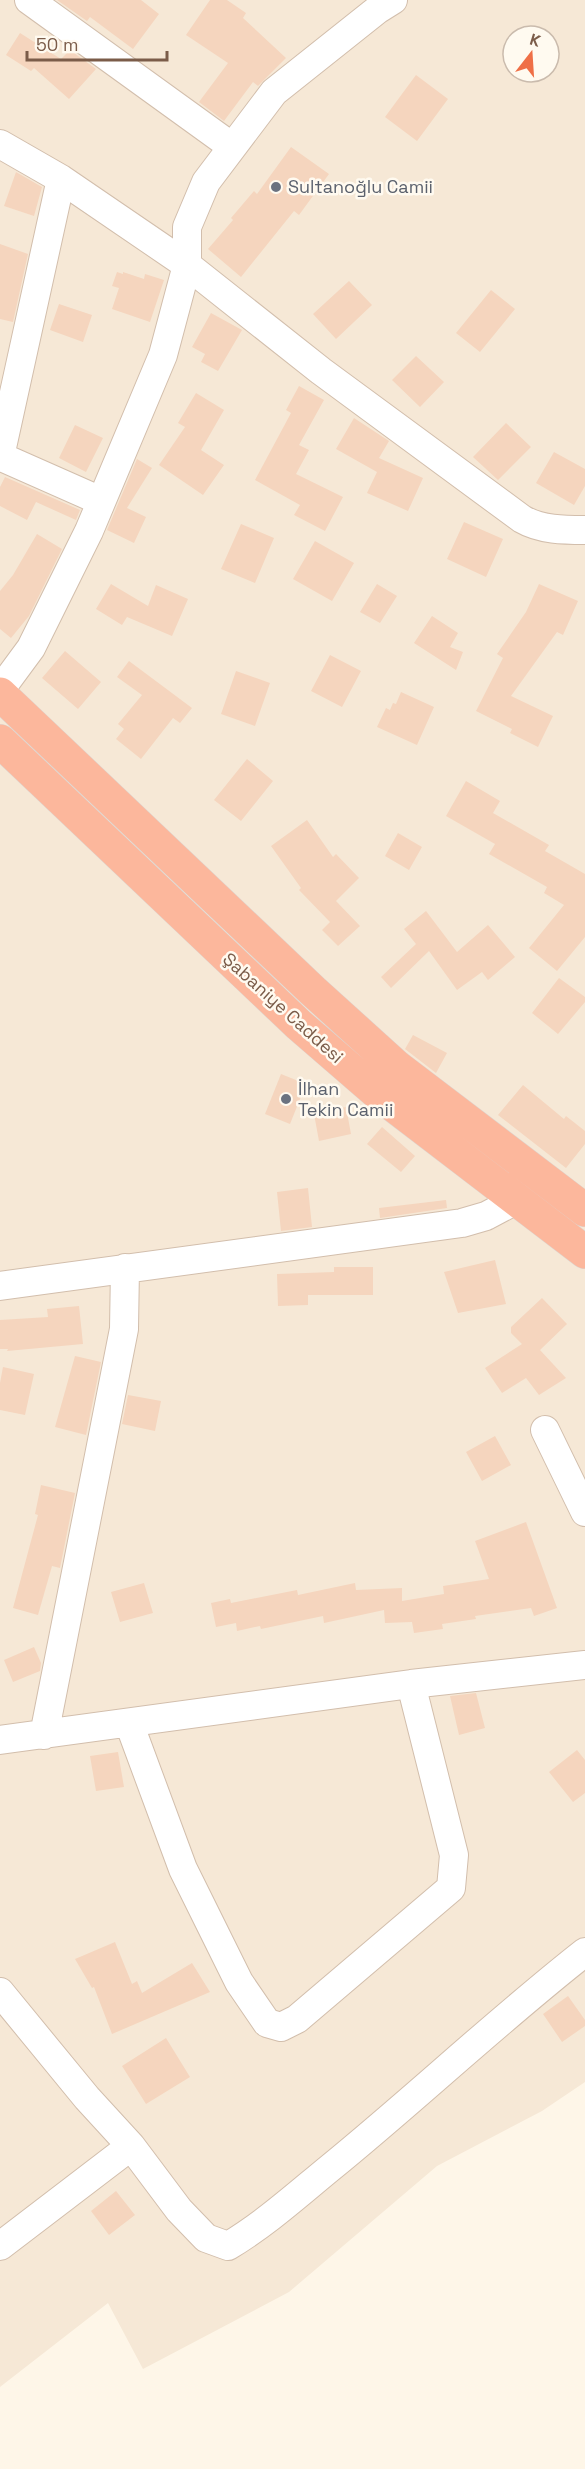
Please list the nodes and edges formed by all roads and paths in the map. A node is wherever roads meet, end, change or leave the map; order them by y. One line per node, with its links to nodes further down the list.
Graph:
1 (29, 0): 4 (street)
2 (378, 3): 4 (street)
3 (0, 144): 5 (street)
4 (231, 146): 6 (street)
5 (61, 179): 6 (street); 7 (street)
6 (187, 265): 7 (street); 8 (street)
7 (101, 501): 9 (street)
8 (585, 530)
9 (0, 692): 12 (highway)
10 (0, 741): 11 (highway, Şabaniye Caddesi)
11 (516, 1200): 13 (highway, Şabaniye Caddesi); 14 (street)
12 (585, 1210)
13 (585, 1252)
14 (125, 1268): 15 (street); 21 (street)
15 (0, 1286)
16 (545, 1430): 17 (street)
17 (585, 1512)
18 (585, 1665): 19 (street)
19 (411, 1684): 20 (street); 20 (street)
20 (129, 1724): 21 (street)
21 (44, 1735): 22 (street)
22 (0, 1740)
23 (585, 1952): 25 (street)
24 (0, 1992): 25 (street)
25 (131, 2146): 26 (street)
26 (0, 2246)

